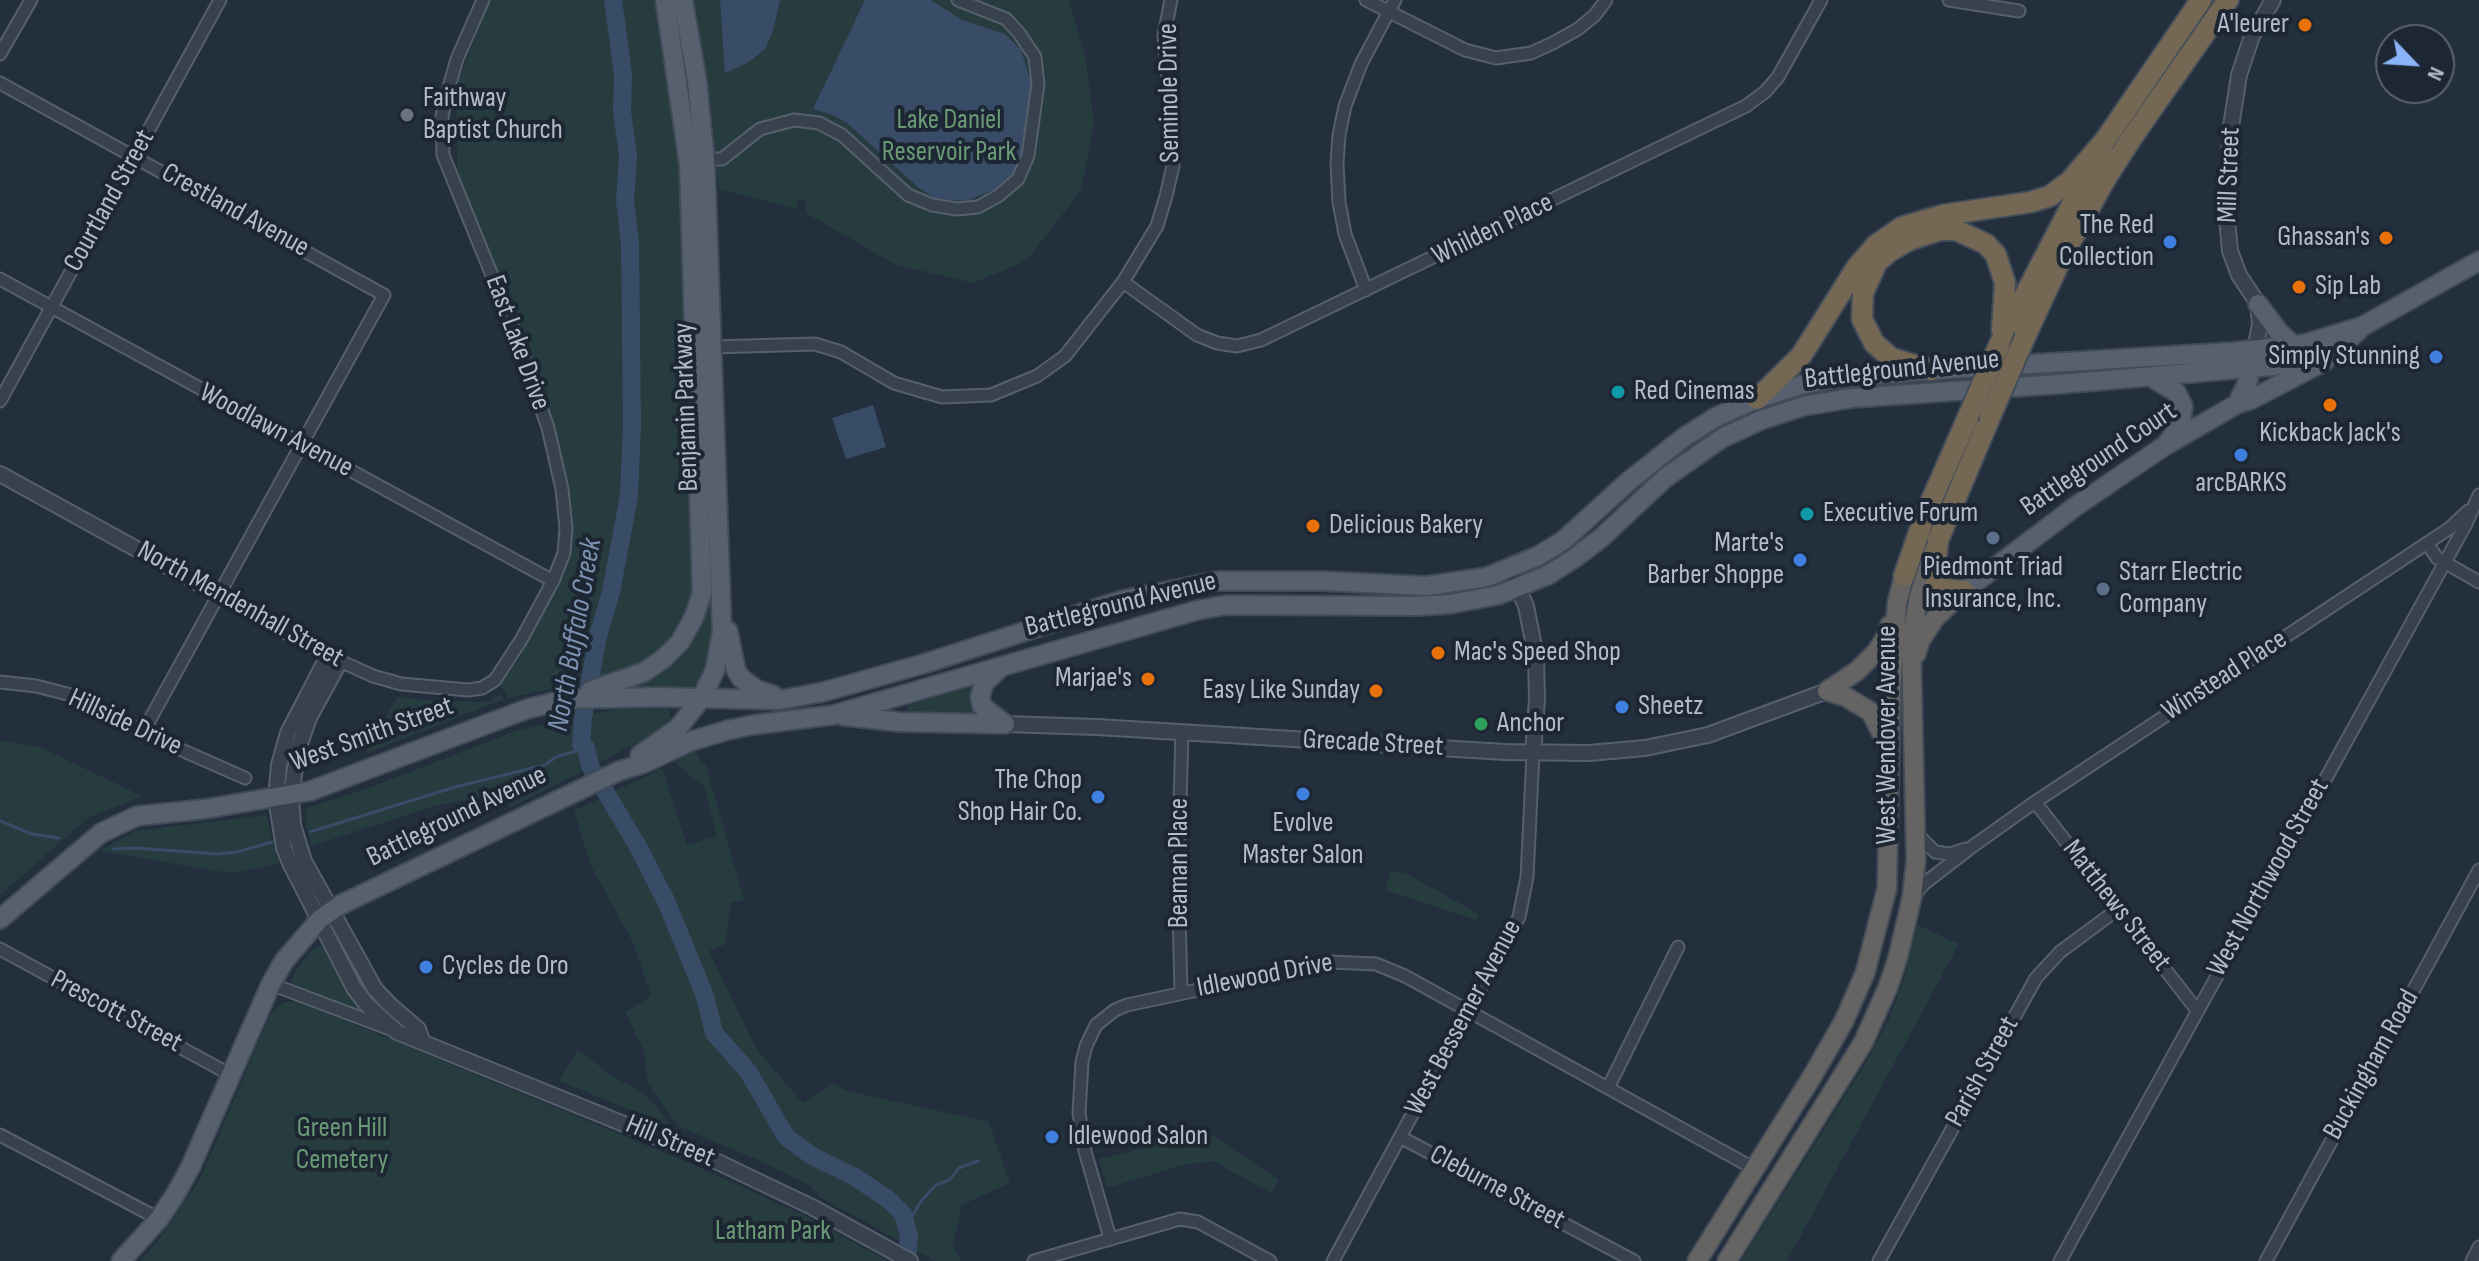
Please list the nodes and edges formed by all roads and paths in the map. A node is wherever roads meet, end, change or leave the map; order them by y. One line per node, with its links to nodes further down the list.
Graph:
1 (31, 0): 18 (street)
2 (483, 0): 49 (street, East Lake Drive)
3 (665, 0): 62 (main road, Benjamin Parkway)
4 (683, 0): 22 (main road, Benjamin Parkway)
5 (958, 0): 22 (street)
6 (1171, 0): 25 (street, Seminole Drive)
7 (1366, 0): 17 (street)
8 (1395, 0): 17 (street)
9 (1606, 0): 17 (street)
10 (1821, 0): 26 (street, Whilden Place)
11 (1949, 0): 16 (street)
12 (2201, 0): 20 (highway, West Wendover Avenue)
13 (2228, 0): 44 (highway, West Wendover Avenue, bridge)
14 (2273, 0): 27 (street, Mill Street)
15 (214, 3): 21 (street, Courtland Street)
16 (2019, 11)
17 (1389, 12): 26 (street)
18 (0, 54)
19 (0, 83): 21 (street, Crestland Avenue)
20 (2106, 139): 30 (highway, West Wendover Avenue); 37 (highway)
21 (135, 155): 28 (street, Courtland Street); 40 (street, Crestland Avenue)
22 (705, 159): 33 (main road, Benjamin Parkway)
23 (2479, 261): 29 (main road, Battleground Avenue)
24 (0, 279): 28 (street, Woodlawn Avenue)
25 (1123, 282): 26 (street, Whilden Place); 33 (street, Seminole Drive)
26 (1366, 290)
27 (2258, 304): 32 (main road); 34 (street)
28 (52, 308): 38 (street, Courtland Street); 40 (street, Woodlawn Avenue)
29 (2363, 326): 31 (main road, Battleground Avenue); 32 (main road, Battleground Avenue)
30 (2000, 343): 35 (highway); 48 (highway, West Wendover Avenue, bridge)
31 (2342, 345): 34 (main road, Battleground Avenue); 39 (main road, Battleground Court)
32 (2294, 346): 34 (main road, Battleground Avenue)
33 (713, 347): 54 (main road, Benjamin Parkway)
34 (2253, 359): 35 (main road, Battleground Avenue); 36 (main road, Battleground Avenue); 39 (main road)
35 (1931, 370): 37 (main road, Battleground Avenue)
36 (2151, 377): 41 (main road); 51 (main road, Battleground Avenue)
37 (1757, 399): 47 (main road, Battleground Avenue)
38 (0, 401)
39 (2237, 404): 41 (main road, Battleground Court)
40 (302, 444): 49 (street, Woodlawn Avenue); 53 (street)
41 (2163, 447): 52 (main road, Battleground Court)
42 (0, 474): 53 (street, North Mendenhall Street)
43 (2476, 500): 45 (street, Winstead Place); 46 (street, West Northwood Street)
44 (1938, 540): 52 (highway); 58 (highway, West Wendover Avenue)
45 (2427, 543): 46 (street); 74 (street, Winstead Place)
46 (2444, 562): 50 (street); 86 (street, West Northwood Street)
47 (1509, 569): 51 (street, West Bessemer Avenue); 63 (main road, Battleground Avenue)
48 (1904, 576): 55 (highway, West Wendover Avenue)
49 (553, 581): 60 (street, East Lake Drive)
50 (2479, 582)
51 (1518, 587): 57 (main road, Battleground Avenue); 70 (street, West Bessemer Avenue)
52 (1964, 591): 58 (highway)
53 (219, 594): 56 (street, North Mendenhall Street); 67 (street)
54 (723, 599): 63 (main road); 64 (main road, Benjamin Parkway)
55 (1897, 603): 61 (highway); 69 (highway, West Wendover Avenue)
56 (335, 658): 60 (street, North Mendenhall Street); 73 (street, Hill Street)
57 (1004, 665): 65 (main road, Battleground Avenue); 66 (main road)
58 (1911, 668): 75 (highway, West Wendover Avenue)
59 (0, 682): 67 (street, Hillside Drive)
60 (493, 682)
61 (1827, 691): 69 (highway); 70 (street, Grecade Street)
62 (603, 692): 64 (main road, West Smith Street); 73 (main road, West Smith Street)
63 (792, 698): 64 (main road, Battleground Avenue)
64 (701, 699): 71 (main road, Benjamin Parkway)
65 (833, 715): 66 (main road); 71 (main road, Battleground Avenue)
66 (1005, 724): 68 (street, Grecade Street)
67 (143, 732): 72 (street, Hillside Drive)
68 (1182, 733): 70 (street, Grecade Street); 85 (street, Beaman Place)
69 (1890, 752): 94 (highway, West Wendover Avenue)
70 (1533, 754): 87 (street, West Bessemer Avenue)
71 (619, 771): 80 (main road, Battleground Avenue)
72 (245, 778)
73 (284, 796): 80 (street, Hill Street); 81 (main road, West Smith Street)
74 (2035, 802): 76 (street, Winstead Place); 79 (street, Matthews Street)
75 (1917, 834): 76 (street, Winstead Place); 78 (highway, West Wendover Avenue)
76 (1973, 846): 78 (street, Winstead Place)
77 (2479, 870): 108 (street, Buckingham Road)
78 (1912, 897): 105 (highway, West Wendover Avenue)
79 (2118, 909): 86 (street, Matthews Street); 106 (street, Parish Street)
80 (326, 914): 84 (main road, Battleground Avenue); 88 (street, Hill Street); 89 (street, Hill Street)
81 (0, 919)
82 (1678, 947): 91 (street)
83 (0, 949): 90 (street, Prescott Street)
84 (271, 984): 88 (street, Hill Street); 90 (main road, Battleground Avenue)
85 (1181, 992): 87 (street, Idlewood Drive); 96 (street, Idlewood Drive)
86 (2196, 1009): 107 (street, West Northwood Street)
87 (1470, 1011): 91 (street, Idlewood Drive); 93 (street, West Bessemer Avenue)
88 (397, 1032): 89 (street, Hill Street)
89 (422, 1040): 99 (street, Hill Street)
90 (231, 1075): 95 (main road, Battleground Avenue)
91 (1609, 1086): 94 (street, Idlewood Drive)
92 (0, 1135): 95 (street)
93 (1402, 1138): 102 (street, West Bessemer Avenue); 103 (street, Cleburne Street)
94 (1753, 1168): 104 (highway, West Wendover Avenue)
95 (159, 1219): 98 (main road, Battleground Avenue)
96 (1110, 1238): 100 (street); 101 (street)
97 (2479, 1247): 109 (street)
98 (121, 1261)
99 (910, 1261)
100 (1034, 1261)
101 (1270, 1261)
102 (1333, 1261)
103 (1634, 1261)
104 (1697, 1261)
105 (1727, 1261)
106 (1879, 1261)
107 (2060, 1261)
108 (2266, 1261)
109 (2472, 1261)

